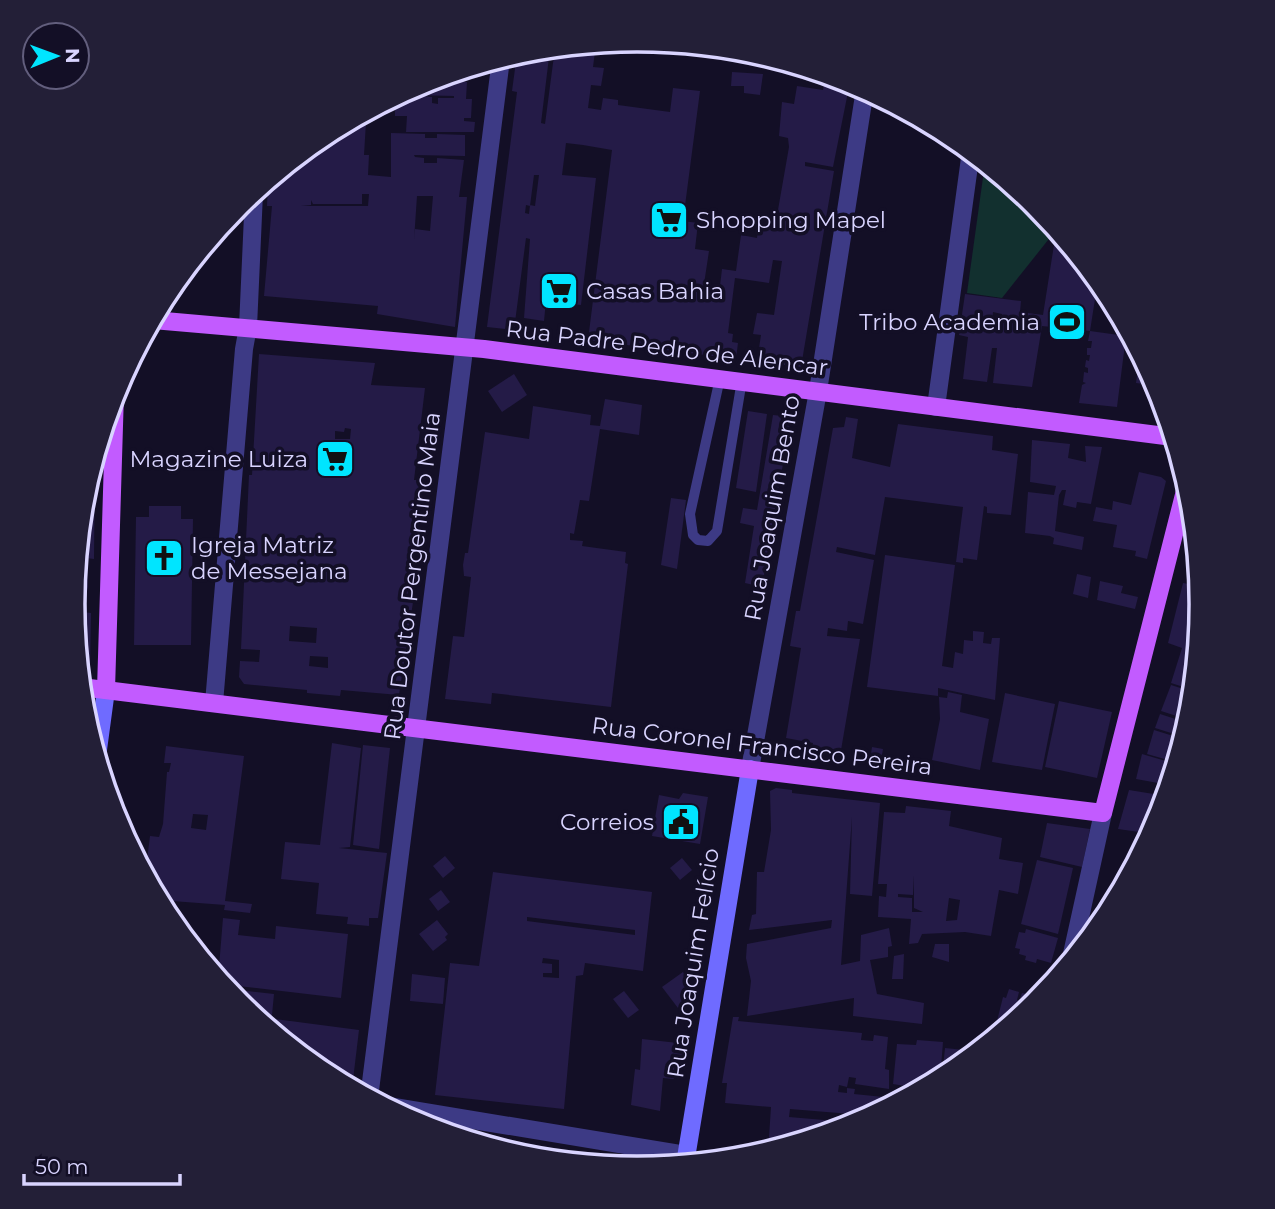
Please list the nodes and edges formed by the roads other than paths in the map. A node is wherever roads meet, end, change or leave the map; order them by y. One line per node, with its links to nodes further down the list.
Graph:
1 (500, 70): 7 (street, Rua Doutor Pergentino Maia)
2 (863, 101): 10 (street, Rua Joaquim Bento)
3 (969, 164): 11 (street)
4 (253, 208): 6 (street)
5 (164, 321): 6 (main road, Rua Padre Pedro de Alencar)
6 (248, 327): 7 (main road, Rua Padre Pedro de Alencar); 17 (street)
7 (465, 347): 8 (main road, Rua Padre Pedro de Alencar); 18 (street, Rua Doutor Pergentino Maia)
8 (720, 377): 9 (main road, Rua Padre Pedro de Alencar); 9 (lane)
9 (742, 380): 10 (main road, Rua Padre Pedro de Alencar)
10 (818, 391): 11 (main road, Rua Padre Pedro de Alencar); 20 (street, Rua Joaquim Bento)
11 (936, 407): 13 (main road, Rua Padre Pedro de Alencar)
12 (114, 431): 16 (main road)
13 (1163, 436)
14 (1181, 506): 21 (main road)
15 (92, 688): 16 (main road, Rua Coronel Francisco Pereira)
16 (106, 690): 17 (main road, Rua Coronel Francisco Pereira); 19 (main road)
17 (214, 703): 18 (main road, Rua Coronel Francisco Pereira)
18 (419, 727): 20 (main road, Rua Coronel Francisco Pereira); 23 (street, Rua Doutor Pergentino Maia)
19 (100, 731)
20 (750, 769): 21 (main road, Rua Coronel Francisco Pereira); 25 (main road, Rua Joaquim Felício)
21 (1103, 813): 22 (street)
22 (1075, 942)
23 (370, 1088)
24 (422, 1112): 26 (street)
25 (686, 1154)
26 (660, 1155)

